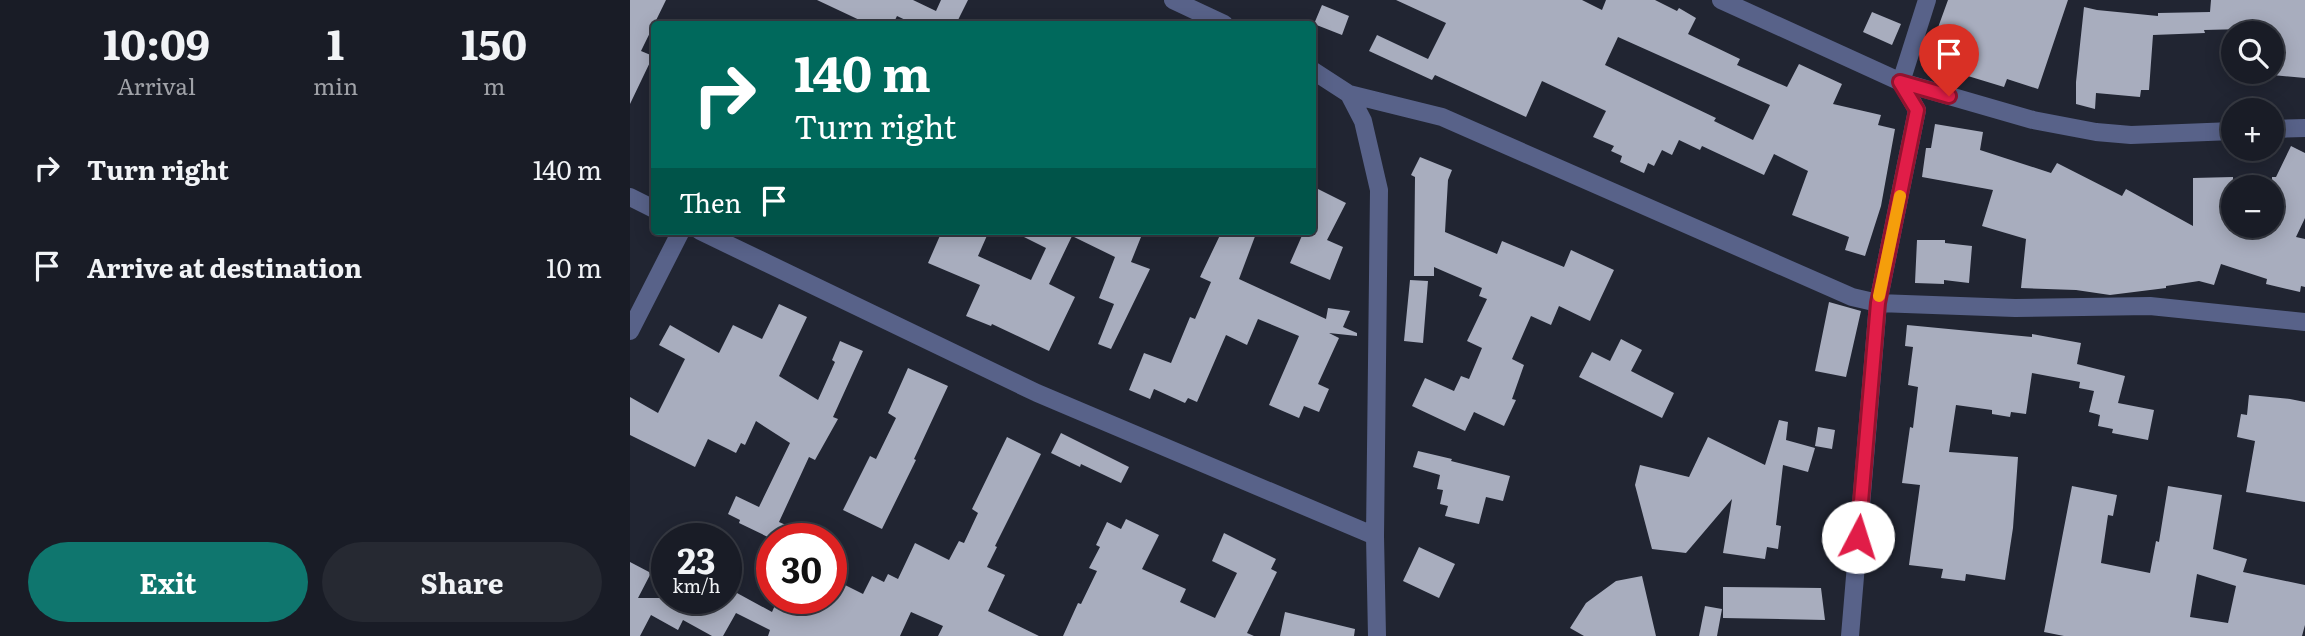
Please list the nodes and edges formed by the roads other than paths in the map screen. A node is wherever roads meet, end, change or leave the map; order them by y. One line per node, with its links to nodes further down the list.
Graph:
1 (1173, 0): 4 (street)
2 (1721, 0): 6 (street)
3 (1927, 0): 6 (street)
4 (1218, 21)
5 (1316, 73): 7 (street)
6 (1900, 82): 10 (street); 15 (street)
7 (1349, 94): 15 (street); 18 (street)
8 (2305, 128): 9 (street)
9 (2284, 129)
10 (2221, 131)
11 (630, 197): 12 (street)
12 (651, 208)
13 (679, 235): 17 (street)
14 (708, 235): 18 (street)
15 (1878, 303): 16 (street); 20 (street)
16 (2305, 322)
17 (630, 331)
18 (1375, 536): 19 (street)
19 (1377, 636)
20 (1850, 636)

